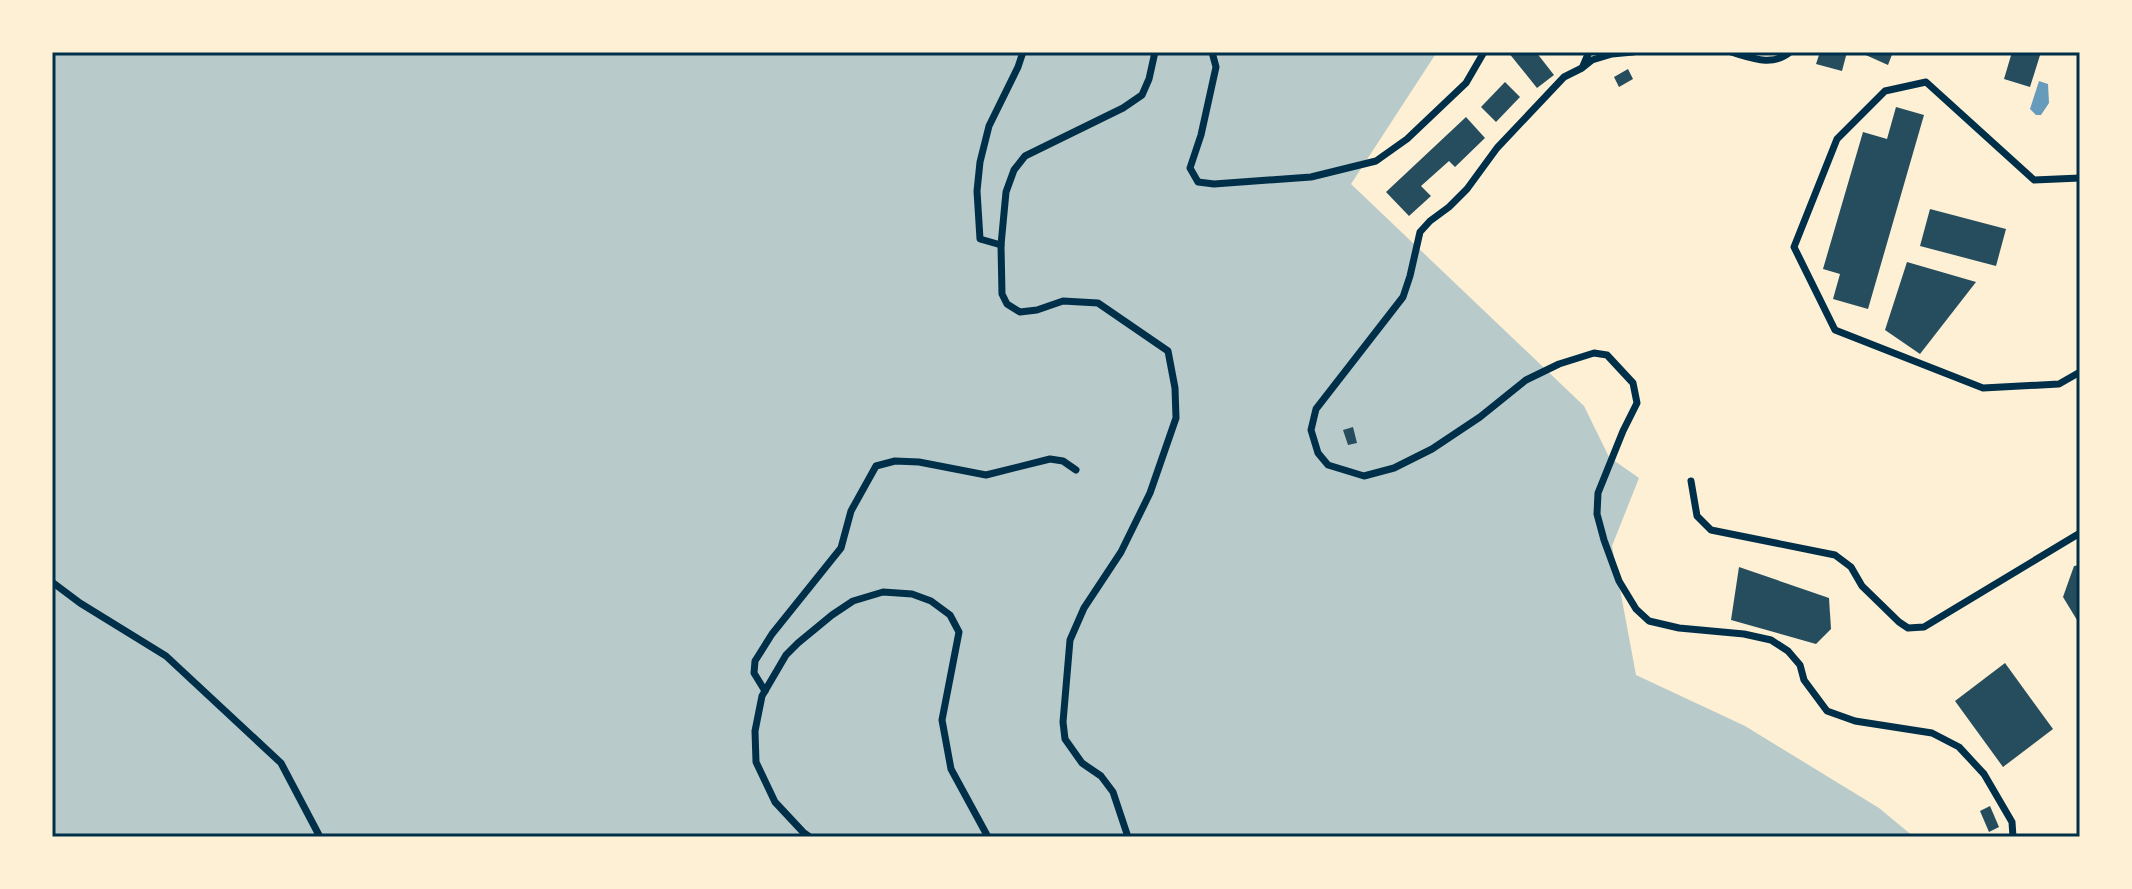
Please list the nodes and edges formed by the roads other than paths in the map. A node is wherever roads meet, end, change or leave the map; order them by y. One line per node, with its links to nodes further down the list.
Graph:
1 (1023, 52): 11 (street)
2 (1155, 52): 11 (street)
3 (1212, 52): 4 (street)
4 (1484, 52)
5 (1589, 52): 9 (street)
6 (1633, 52): 9 (street)
7 (1731, 52): 8 (street)
8 (1790, 52)
9 (1582, 68): 22 (street)
10 (2080, 178): 12 (street)
11 (1001, 245): 21 (street)
12 (2080, 372)
13 (1076, 470): 17 (street)
14 (1691, 481): 15 (street)
15 (2080, 533)
16 (52, 582): 18 (street)
17 (765, 691): 19 (street); 20 (street)
18 (320, 837)
19 (810, 837)
20 (988, 837)
21 (1128, 837)
22 (2013, 837)

